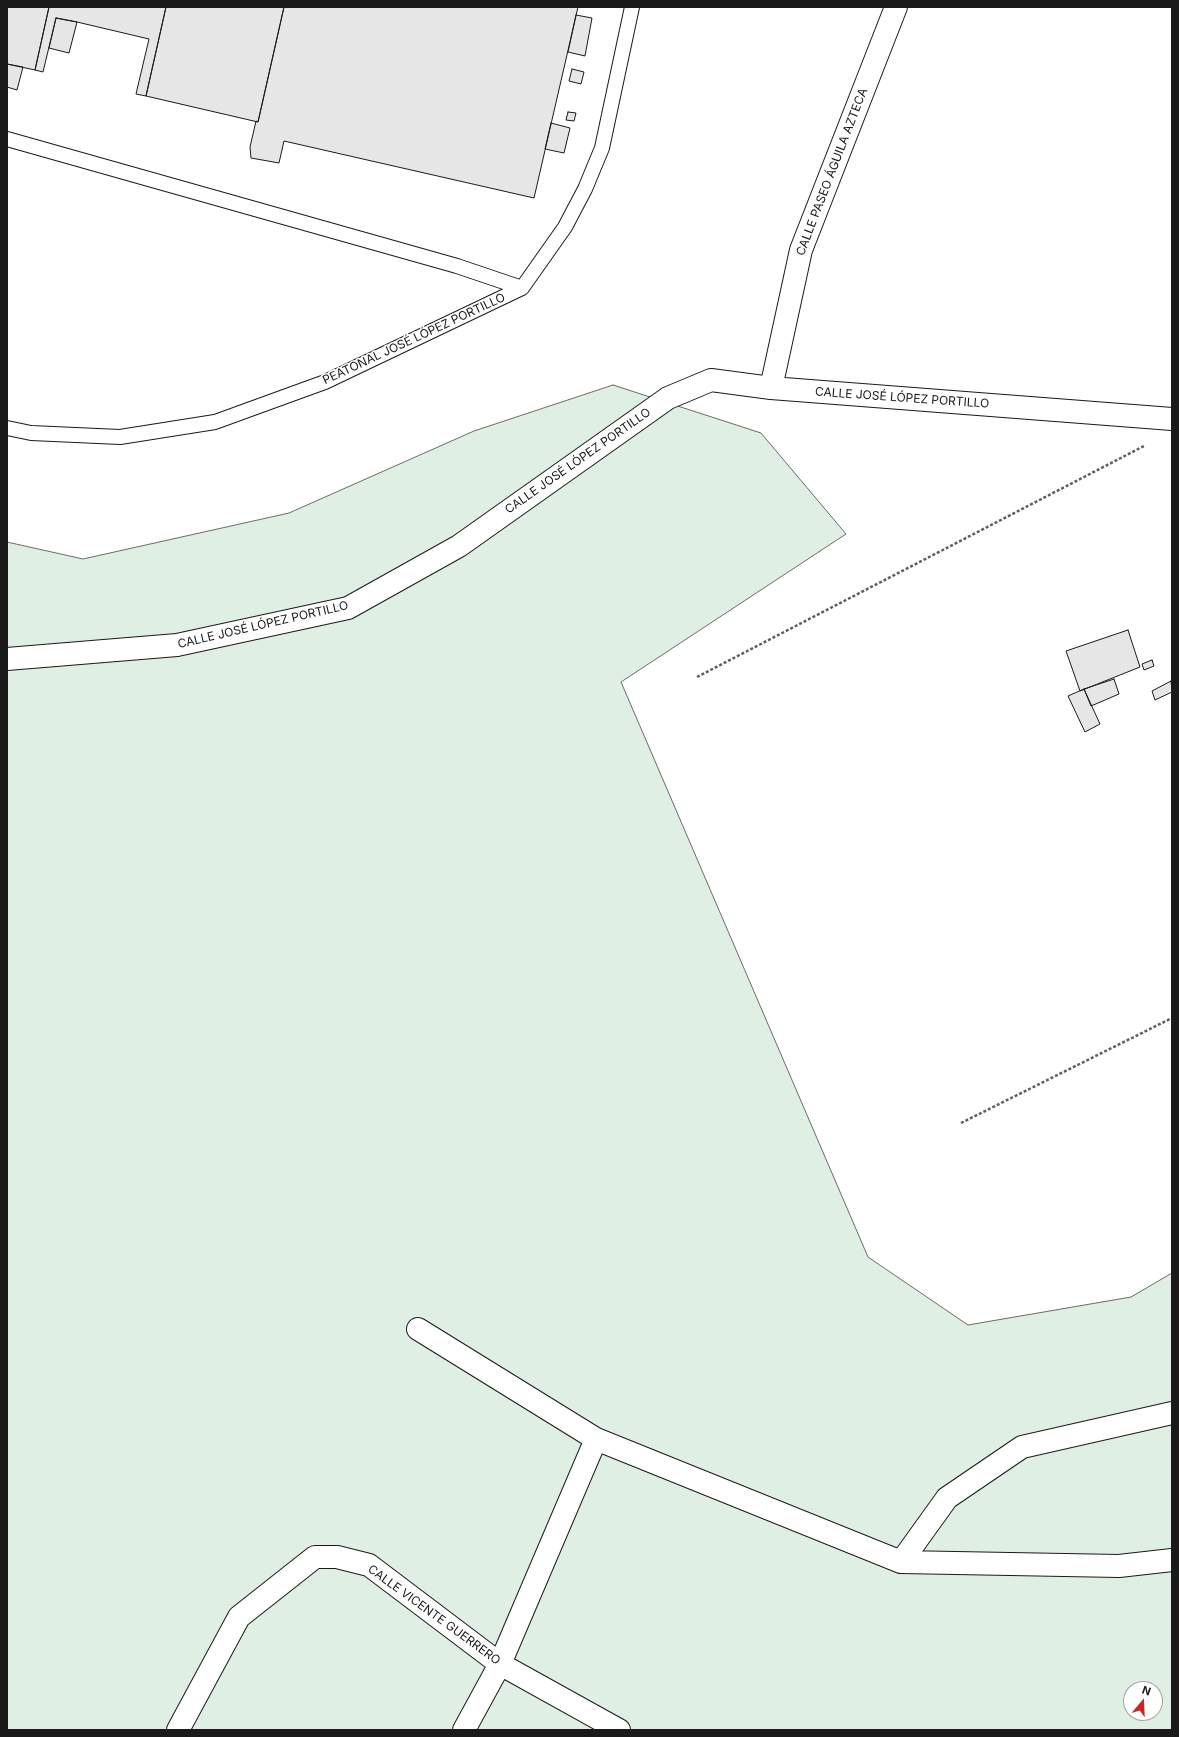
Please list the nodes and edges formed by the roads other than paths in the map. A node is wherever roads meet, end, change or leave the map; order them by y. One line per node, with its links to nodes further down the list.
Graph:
1 (632, 7): 4 (lane, PEATONAL JOSÉ LÓPEZ PORTILLO)
2 (896, 7): 5 (street, CALLE PASEO ÁGUILA AZTECA)
3 (7, 140): 4 (lane)
4 (522, 288): 7 (lane, PEATONAL JOSÉ LÓPEZ PORTILLO)
5 (771, 388): 6 (street, CALLE JOSÉ LÓPEZ PORTILLO); 8 (street, CALLE JOSÉ LÓPEZ PORTILLO)
6 (1172, 419)
7 (7, 428)
8 (7, 659)
9 (418, 1328): 11 (street)
10 (1172, 1413): 13 (street)
11 (596, 1438): 13 (street); 14 (street)
12 (1172, 1560): 13 (street)
13 (901, 1562)
14 (500, 1664): 15 (street, CALLE VICENTE GUERRERO); 16 (street); 17 (street, CALLE VICENTE GUERRERO)
15 (178, 1730)
16 (464, 1730)
17 (619, 1730)

